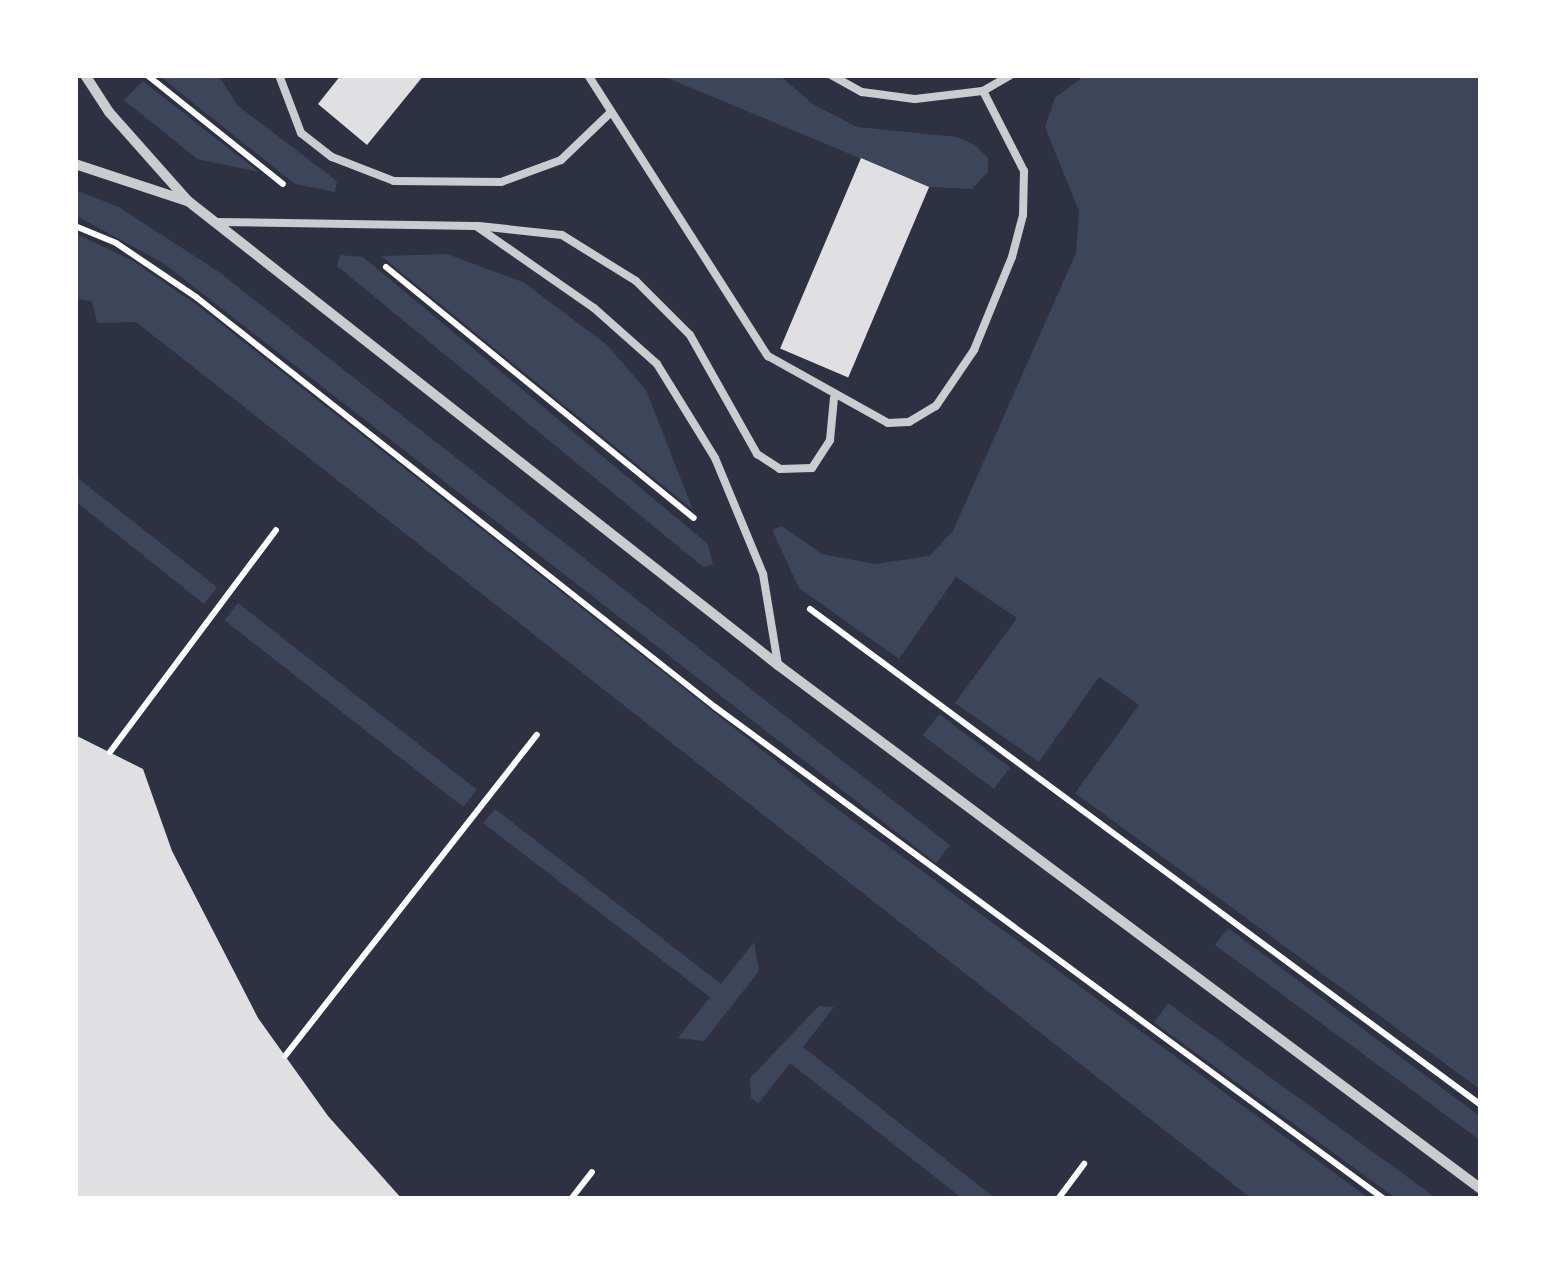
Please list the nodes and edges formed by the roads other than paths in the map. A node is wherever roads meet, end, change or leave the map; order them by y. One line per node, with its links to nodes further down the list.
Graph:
1 (85, 75): 9 (street)
2 (279, 75): 7 (lane)
3 (588, 75): 7 (lane)
4 (832, 75): 6 (lane)
5 (1011, 75): 6 (lane)
6 (984, 91): 12 (lane)
7 (612, 112): 12 (lane)
8 (75, 164): 9 (street)
9 (188, 201): 10 (street)
10 (216, 222): 11 (lane); 13 (street)
11 (476, 226): 12 (lane); 13 (lane)
12 (834, 398)
13 (778, 665): 14 (street)
14 (1481, 1189)

